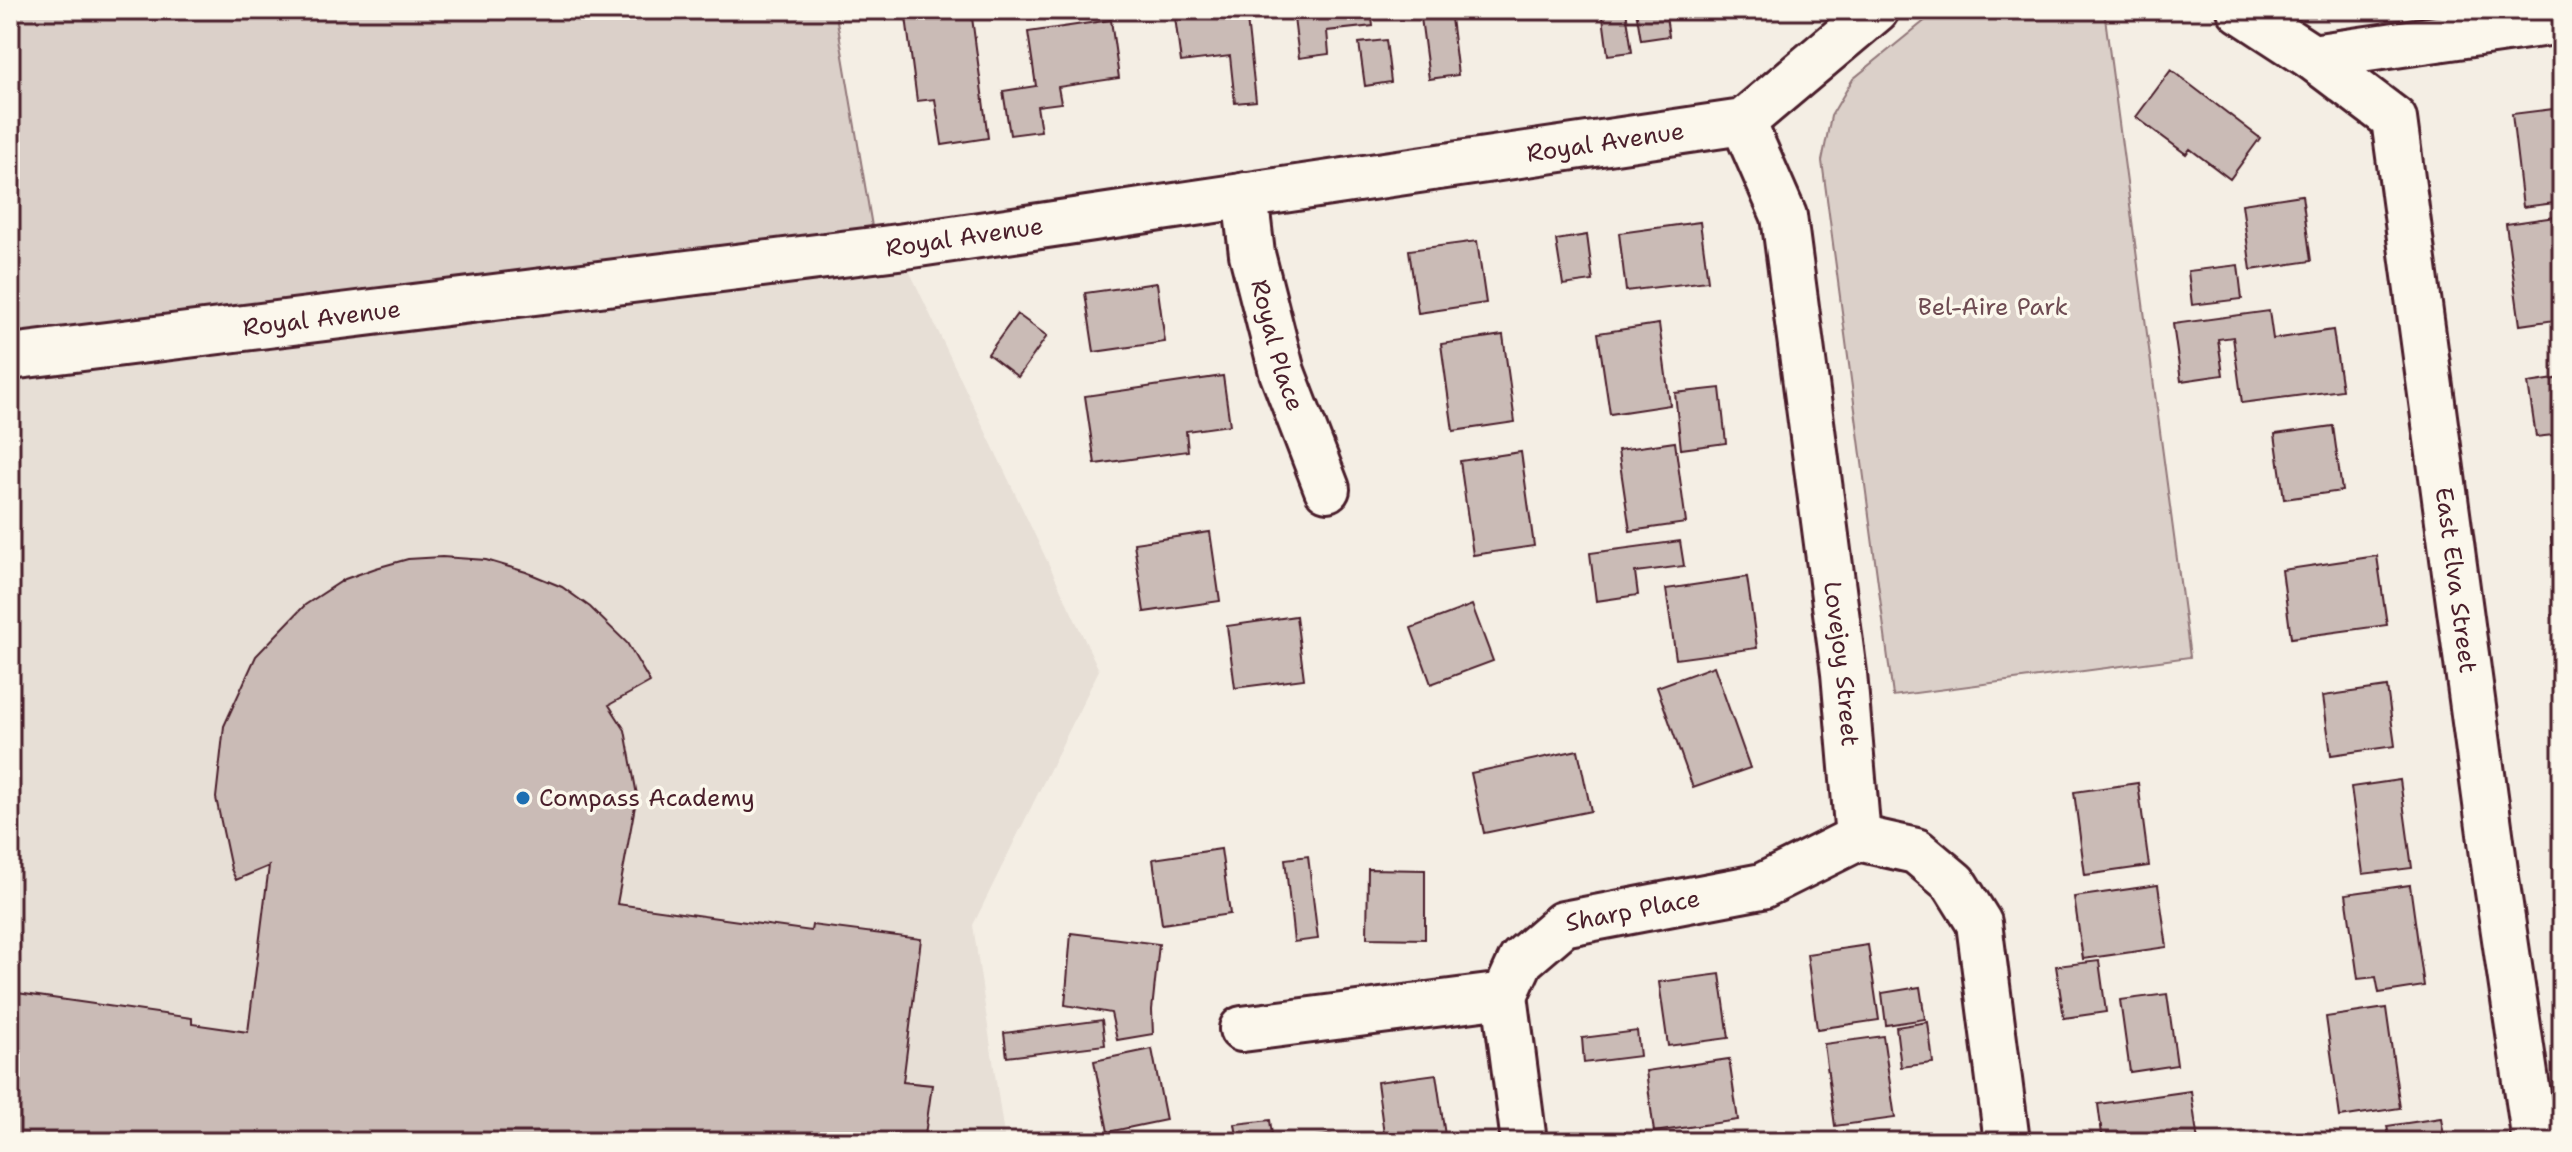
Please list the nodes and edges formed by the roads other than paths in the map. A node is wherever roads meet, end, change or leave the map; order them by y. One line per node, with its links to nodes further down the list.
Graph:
1 (1876, 10): 5 (street)
2 (2240, 10): 4 (street)
3 (2562, 21): 4 (street)
4 (2312, 57): 14 (street, East Elva Street)
5 (1743, 122): 6 (street, Royal Avenue); 9 (street, Lovejoy Street)
6 (1245, 195): 7 (street, Royal Avenue); 8 (street, Royal Place)
7 (10, 357)
8 (1327, 489)
9 (1858, 838): 10 (street, Sharp Place); 13 (street)
10 (1505, 995): 11 (street); 12 (street)
11 (1242, 1029)
12 (1524, 1142)
13 (2007, 1142)
14 (2535, 1142)

